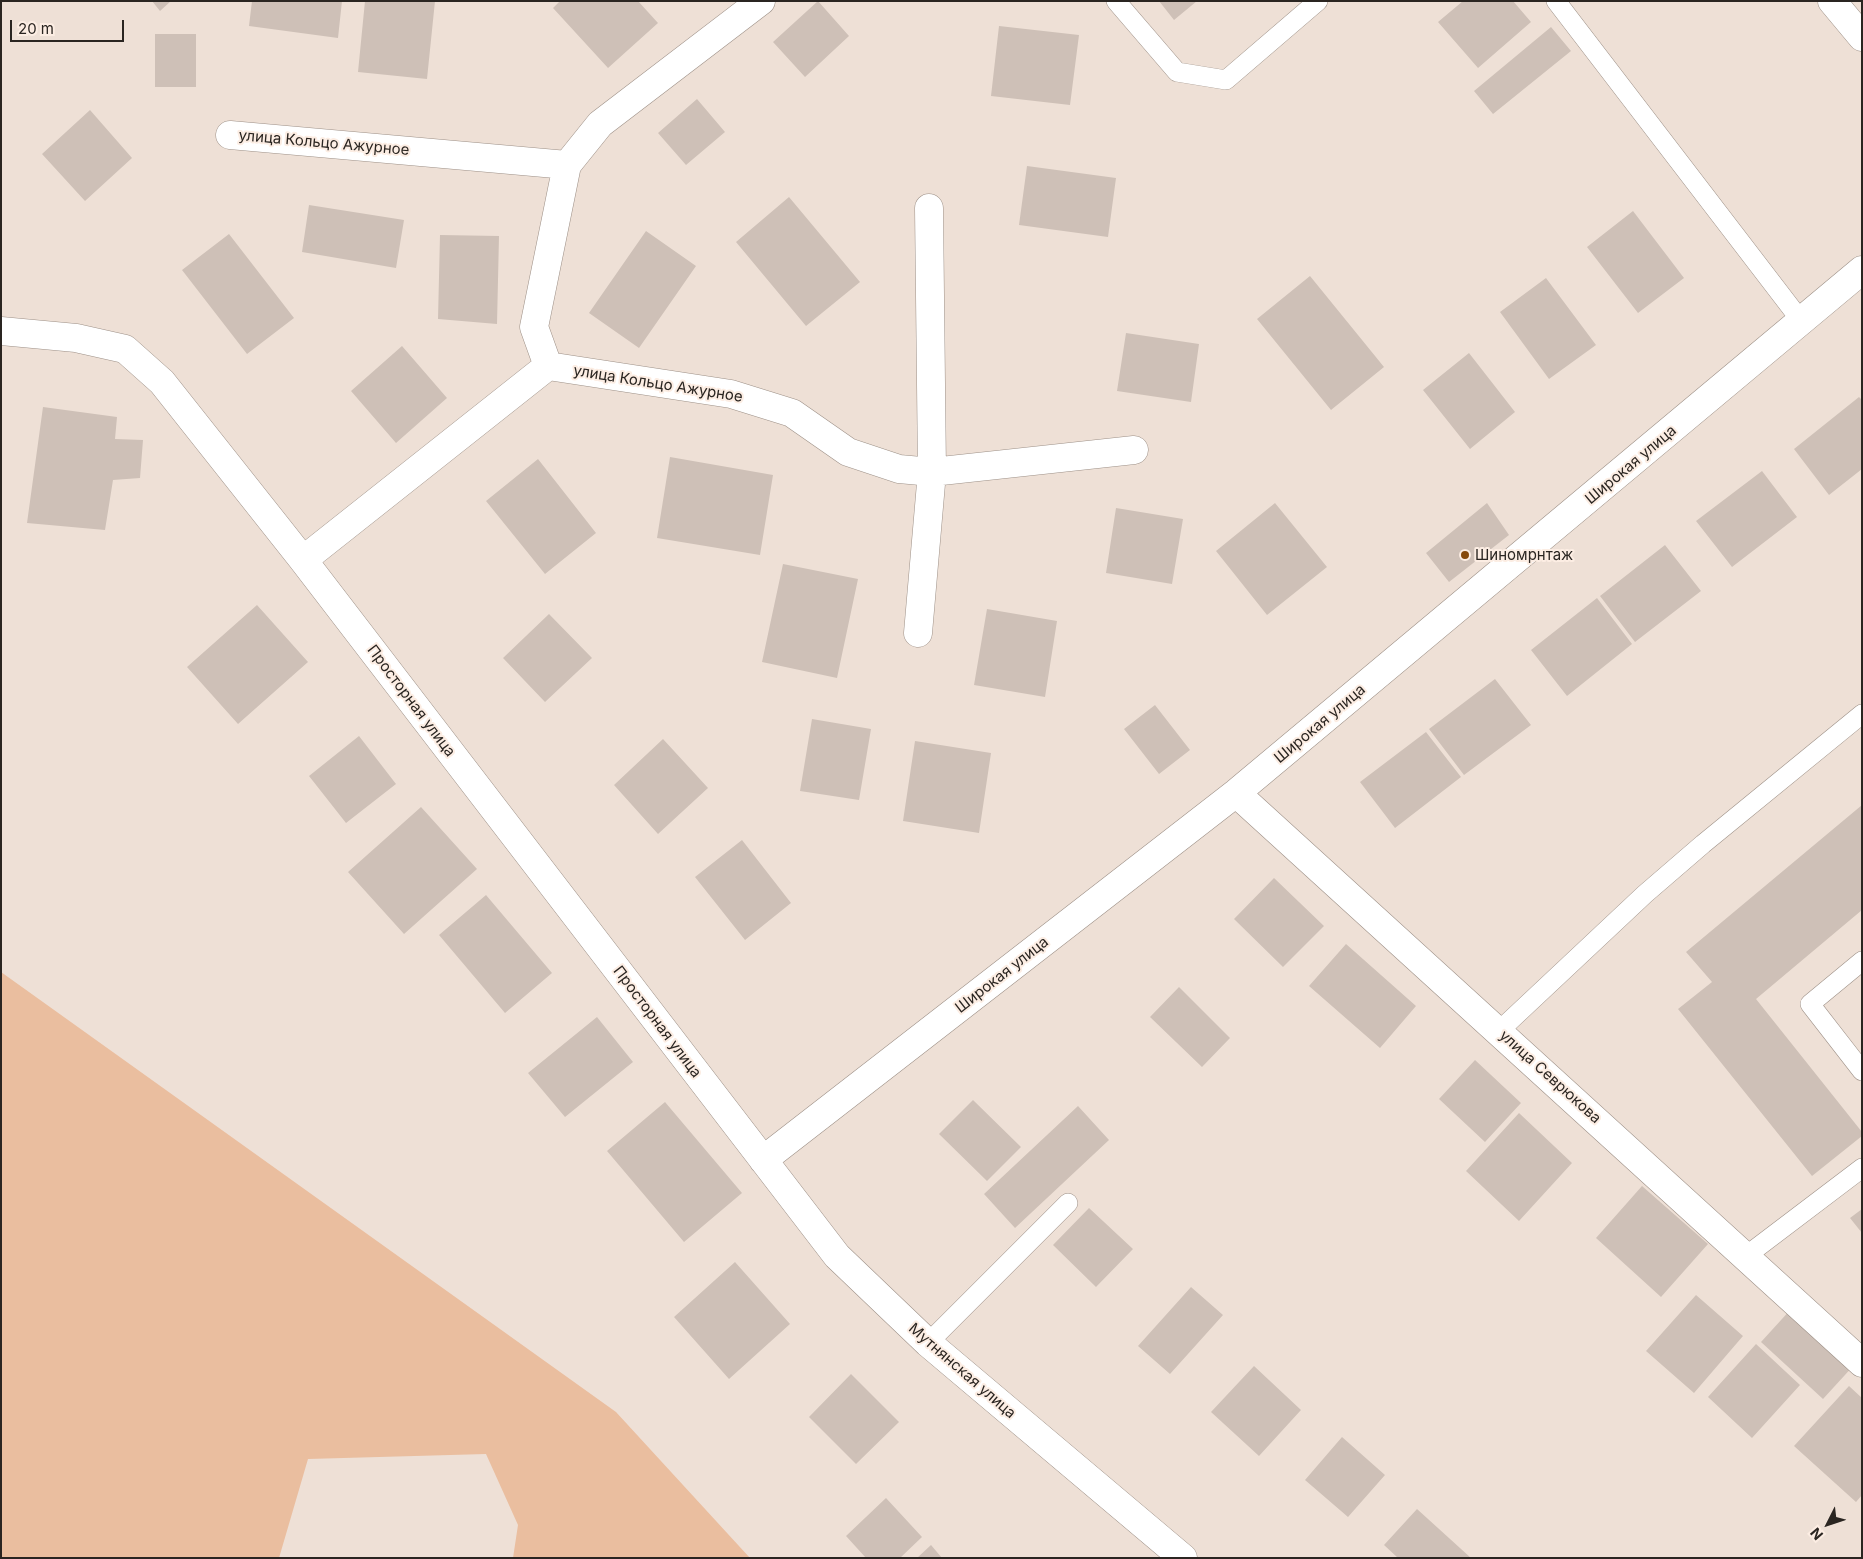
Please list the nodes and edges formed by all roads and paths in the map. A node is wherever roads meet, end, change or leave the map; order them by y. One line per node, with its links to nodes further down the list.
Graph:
1 (761, 1): 8 (street)
2 (1116, 1): 3 (lane)
3 (1318, 1)
4 (1556, 1): 11 (lane)
5 (1832, 1): 6 (street)
6 (1862, 37)
7 (230, 135): 8 (street, улица Кольцо Ажурное)
8 (567, 165): 13 (street)
9 (929, 208): 15 (street)
10 (1862, 270): 11 (street, Широкая улица)
11 (1802, 322): 19 (street, Широкая улица)
12 (1, 331): 16 (street, Просторная улица)
13 (548, 366): 15 (street, улица Кольцо Ажурное); 16 (street)
14 (1134, 450): 15 (street, улица Кольцо Ажурное)
15 (932, 472): 17 (street)
16 (303, 560): 23 (street, Просторная улица)
17 (918, 633)
18 (1862, 714): 21 (lane)
19 (1236, 793): 21 (street, улица Севрюкова); 23 (street, Широкая улица)
20 (1862, 961): 22 (lane)
21 (1499, 1031): 26 (street, улица Севрюкова)
22 (1862, 1070)
23 (764, 1160): 27 (street, Мутнянская улица)
24 (1862, 1168): 26 (lane)
25 (1068, 1203): 27 (lane)
26 (1746, 1256): 28 (street, улица Севрюкова)
27 (928, 1344): 29 (street, Мутнянская улица)
28 (1862, 1363)
29 (1183, 1558)

